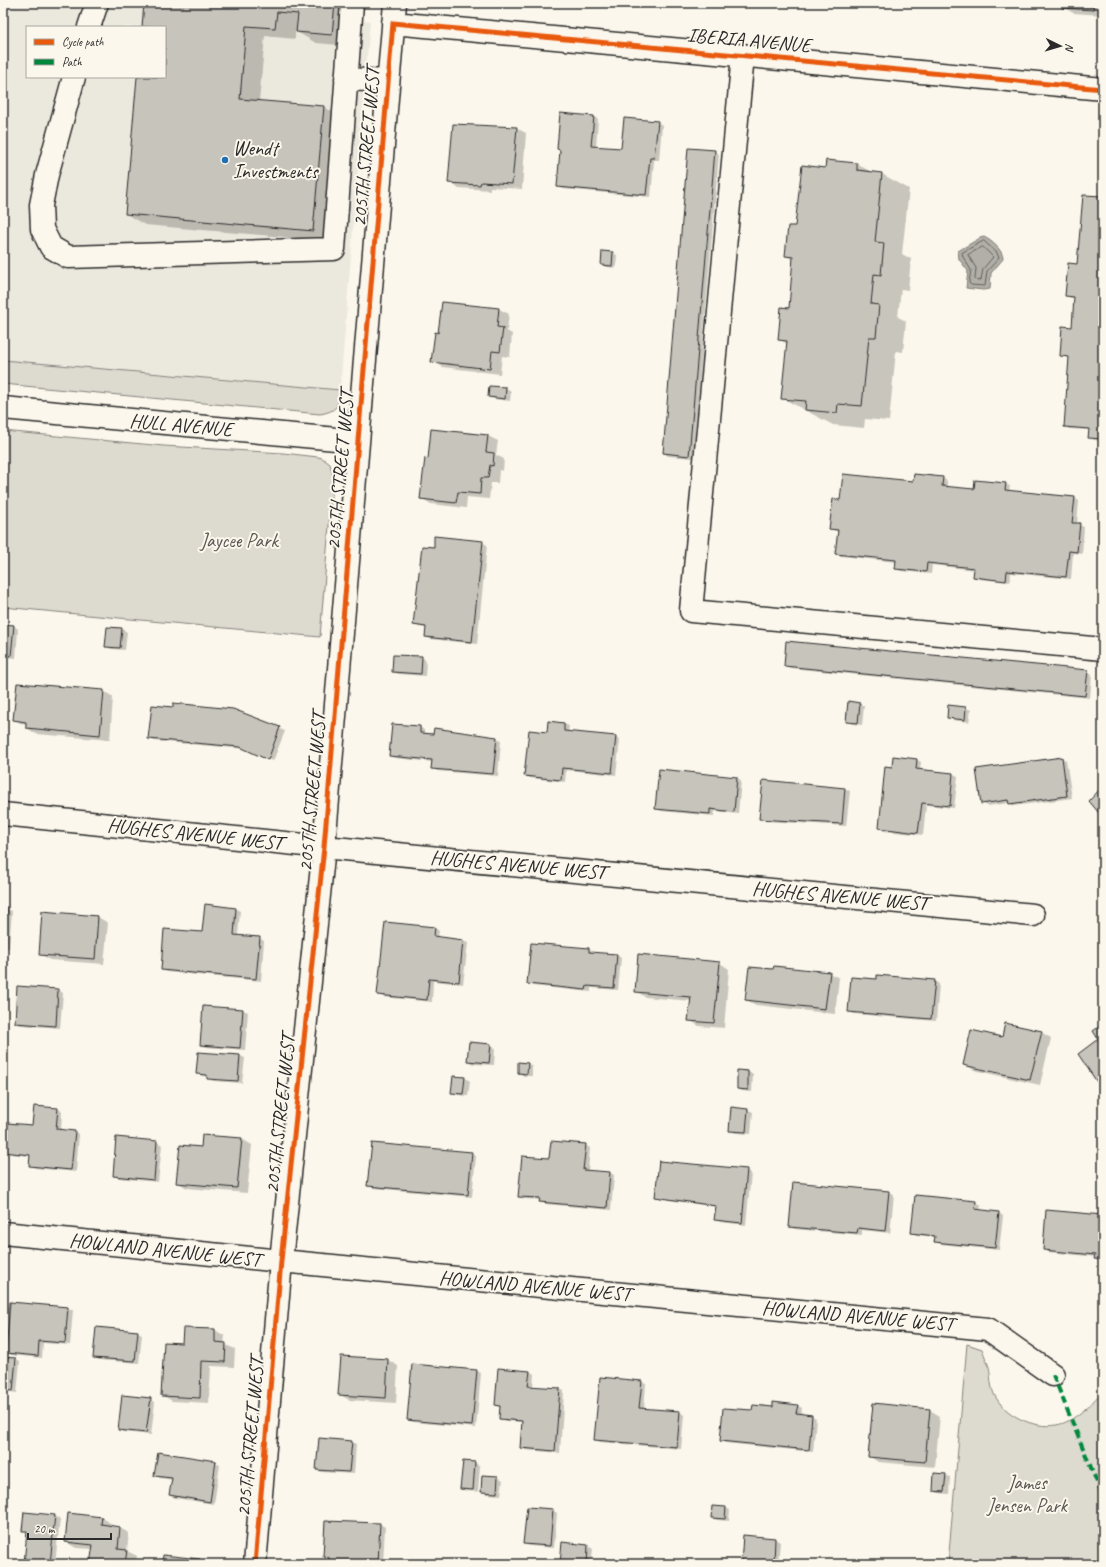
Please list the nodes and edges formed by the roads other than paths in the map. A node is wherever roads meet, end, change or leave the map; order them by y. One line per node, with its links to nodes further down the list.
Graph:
1 (97, 3): 4 (street)
2 (352, 3): 7 (street)
3 (394, 13): 5 (street, IBERIA AVENUE); 8 (street, 205TH STREET WEST)
4 (89, 26)
5 (743, 55): 9 (street, IBERIA AVENUE); 12 (street)
6 (74, 78): 7 (street)
7 (346, 79): 8 (street)
8 (388, 81): 11 (street, 205TH STREET WEST)
9 (1103, 89)
10 (3, 408): 11 (street, HULL AVENUE)
11 (358, 441): 14 (street, 205TH STREET WEST)
12 (1103, 649)
13 (3, 814): 14 (street, HUGHES AVENUE WEST)
14 (324, 847): 15 (street, HUGHES AVENUE WEST); 17 (street, 205TH STREET WEST)
15 (1033, 915)
16 (3, 1233): 17 (street, HOWLAND AVENUE WEST)
17 (281, 1261): 18 (street, HOWLAND AVENUE WEST); 19 (street, 205TH STREET WEST)
18 (1053, 1375)
19 (255, 1564)

